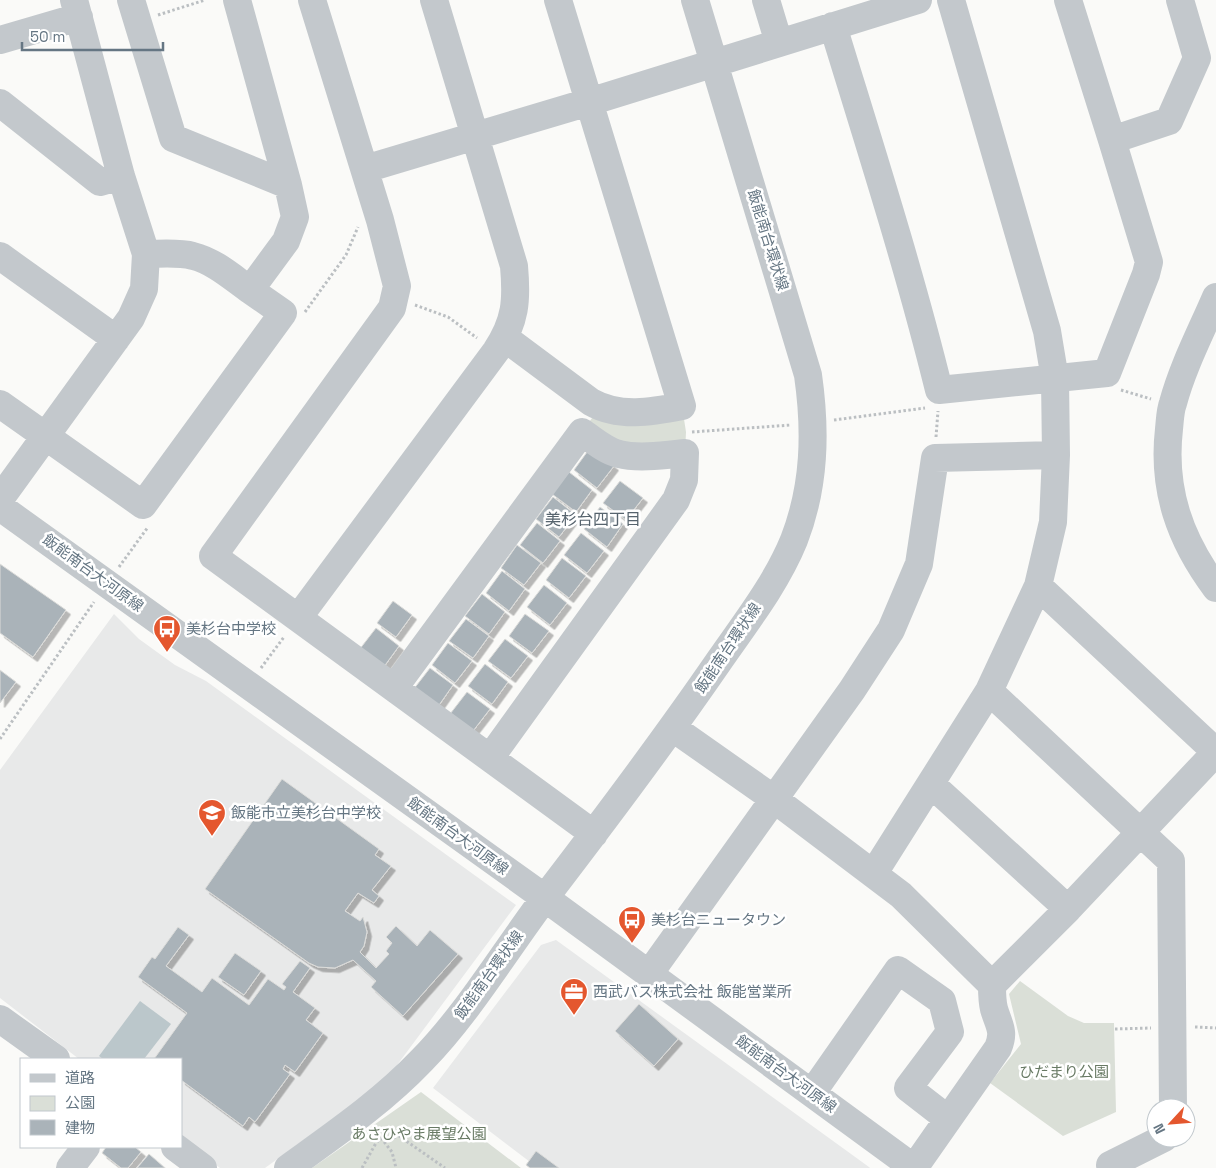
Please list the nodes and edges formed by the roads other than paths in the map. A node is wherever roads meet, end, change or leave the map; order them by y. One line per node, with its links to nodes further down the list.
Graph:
1 (131, 0): 23 (street)
2 (237, 0): 23 (street)
3 (312, 0): 21 (street)
4 (434, 0): 19 (street)
5 (558, 0): 17 (street)
6 (695, 0): 16 (street, 飯能南台環状線)
7 (766, 0): 15 (street)
8 (918, 0): 13 (street)
9 (951, 0): 30 (street)
10 (1068, 0): 20 (street)
11 (1180, 0): 20 (street)
12 (76, 8): 14 (street); 22 (street)
13 (833, 26): 15 (street); 30 (street)
14 (0, 40)
15 (779, 43): 16 (street)
16 (715, 63): 17 (street); 41 (street, 飯能南台環状線)
17 (589, 102): 19 (street); 29 (street)
18 (0, 103): 22 (street)
19 (475, 136): 21 (street); 29 (street)
20 (1112, 140): 30 (street)
21 (364, 169): 38 (street)
22 (121, 176): 24 (street)
23 (288, 185): 26 (street)
24 (146, 254): 26 (street); 28 (street)
25 (0, 256): 28 (street)
26 (250, 290): 32 (street)
27 (1216, 297): 37 (street)
28 (116, 339): 32 (street)
29 (500, 345): 38 (street)
30 (1055, 379): 33 (street)
31 (0, 404): 32 (street)
32 (45, 437): 34 (street)
33 (1056, 455): 36 (street); 45 (street)
34 (0, 499)
35 (0, 507): 49 (street, 飯能南台大河原線)
36 (1038, 586): 40 (street); 42 (street)
37 (1216, 588)
38 (298, 618): 39 (street)
39 (394, 688): 43 (street); 43 (street)
40 (989, 691): 44 (street); 46 (street)
41 (673, 728): 45 (street); 47 (street, 飯能南台環状線)
42 (1216, 752): 46 (street)
43 (490, 758): 47 (street)
44 (931, 784): 48 (street); 50 (street)
45 (774, 800): 48 (street); 51 (street)
46 (1141, 833): 50 (street); 56 (street)
47 (594, 834): 49 (street, 飯能南台環状線)
48 (874, 873): 52 (street)
49 (545, 898): 51 (street, 飯能南台大河原線); 63 (street, 飯能南台環状線)
50 (1068, 909): 52 (street)
51 (649, 974): 55 (street, 飯能南台大河原線)
52 (992, 985): 57 (street)
53 (0, 1019): 54 (street)
54 (55, 1058)
55 (812, 1093): 57 (street); 64 (street, 飯能南台大河原線)
56 (1173, 1098)
57 (948, 1120): 64 (street)
58 (1146, 1147): 65 (street)
59 (85, 1148): 61 (street)
60 (176, 1148): 62 (street)
61 (70, 1168)
62 (203, 1168)
63 (288, 1168)
64 (914, 1168)
65 (1111, 1168)

